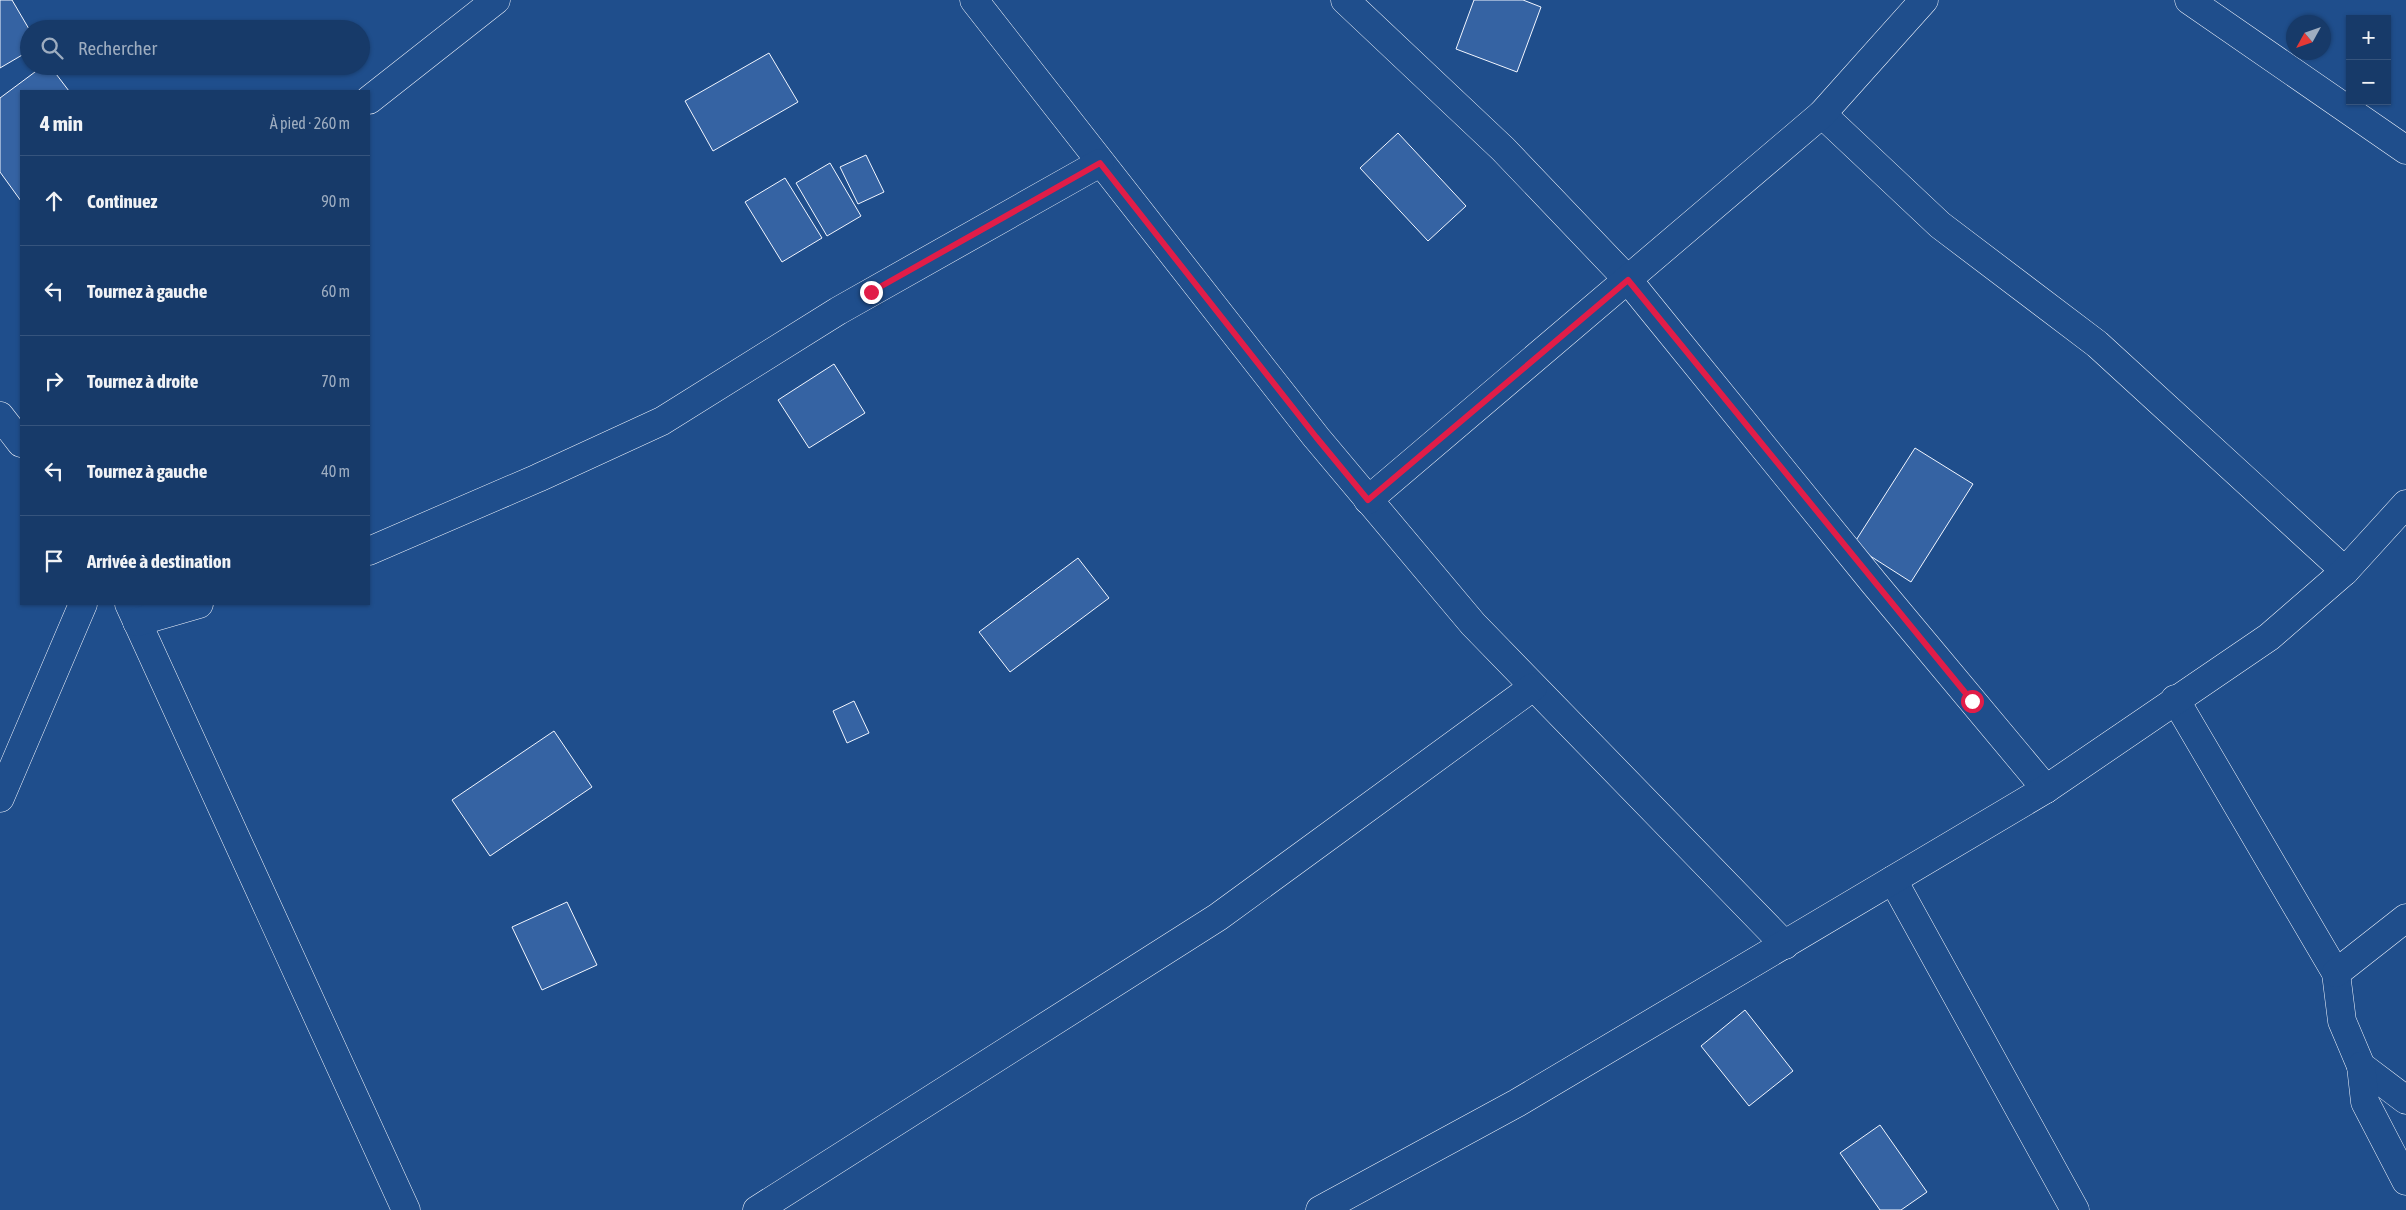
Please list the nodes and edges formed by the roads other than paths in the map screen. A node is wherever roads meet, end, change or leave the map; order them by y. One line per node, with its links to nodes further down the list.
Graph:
1 (496, 0): 6 (street)
2 (974, 0): 9 (street)
3 (1345, 0): 10 (street)
4 (1924, 0): 7 (street)
5 (2189, 0): 8 (street)
6 (370, 99)
7 (1822, 114): 10 (street); 16 (street)
8 (2406, 150)
9 (1100, 163): 13 (street); 15 (street)
10 (1628, 280): 13 (street); 22 (street)
11 (0, 416): 12 (street)
12 (20, 442)
13 (1368, 500): 20 (street)
14 (2406, 504): 16 (street)
15 (370, 551)
16 (2345, 571): 21 (street)
17 (83, 605): 23 (street)
18 (192, 605): 19 (street)
19 (133, 613): 31 (street)
20 (1533, 687): 26 (street); 32 (street)
21 (2175, 699): 22 (street); 27 (street)
22 (2046, 789): 24 (street)
23 (0, 798)
24 (1893, 880): 26 (street); 34 (street)
25 (2406, 918): 27 (street)
26 (1785, 945): 33 (street)
27 (2336, 973): 28 (street)
28 (2361, 1066): 29 (street); 30 (street)
29 (2406, 1100)
30 (2406, 1181)
31 (406, 1210)
32 (757, 1210)
33 (1320, 1210)
34 (2074, 1210)

